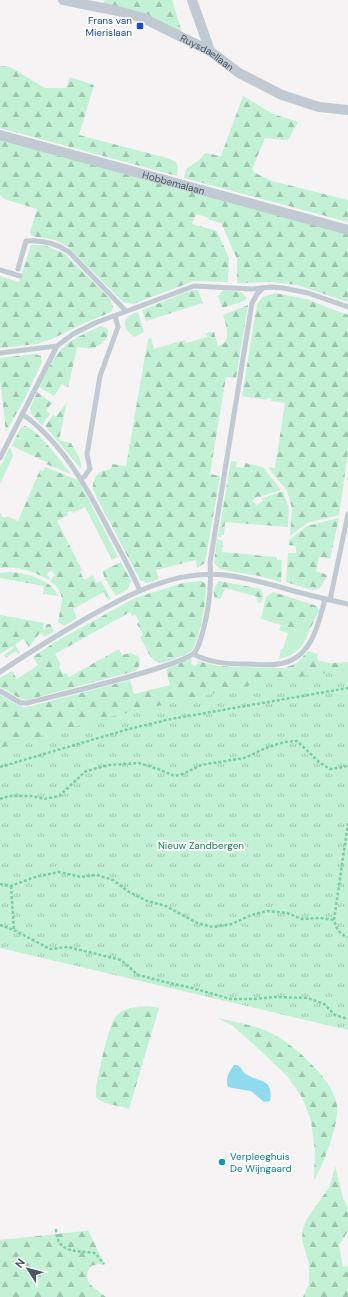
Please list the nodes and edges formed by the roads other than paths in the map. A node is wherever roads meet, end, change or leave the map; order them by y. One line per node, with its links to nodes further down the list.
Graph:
1 (63, 0): 3 (street, Ruysdaellaan)
2 (192, 0): 3 (street)
3 (210, 51): 4 (street, Ruysdaellaan)
4 (348, 110)
5 (0, 135): 6 (street, Hobbemalaan)
6 (348, 230)
7 (18, 269): 12 (lane)
8 (0, 270): 9 (lane)
9 (20, 276)
10 (262, 288): 11 (lane); 12 (lane); 20 (lane)
11 (348, 307)
12 (126, 311): 13 (lane)
13 (115, 316): 14 (lane); 18 (lane)
14 (57, 346): 15 (lane); 16 (lane)
15 (0, 353)
16 (22, 414): 17 (lane); 18 (lane)
17 (0, 458)
18 (81, 478): 21 (lane)
19 (348, 514): 22 (lane)
20 (210, 574): 21 (lane); 22 (lane); 24 (lane)
21 (140, 591): 25 (lane)
22 (328, 600): 23 (lane); 24 (lane)
23 (348, 604)
24 (193, 654): 26 (lane)
25 (0, 672)
26 (0, 691)

